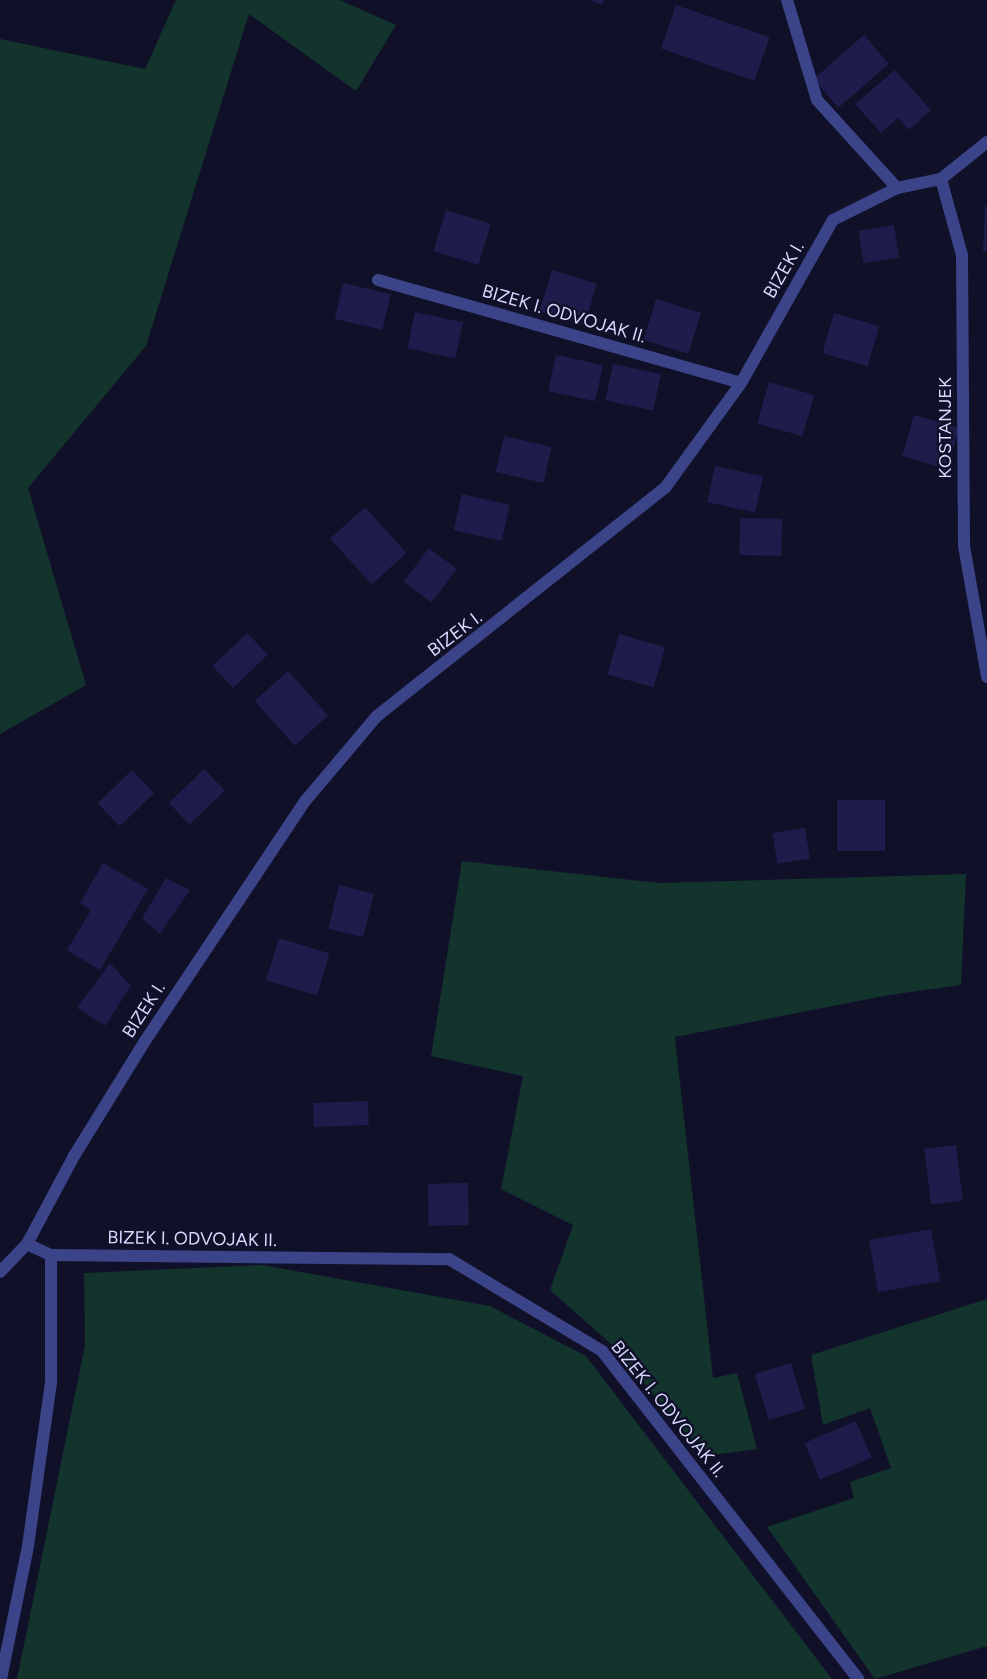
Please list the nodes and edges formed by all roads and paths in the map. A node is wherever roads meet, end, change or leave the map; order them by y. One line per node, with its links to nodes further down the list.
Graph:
1 (787, 0): 4 (street)
2 (987, 142): 3 (street, BIZEK I.)
3 (941, 179): 4 (street, BIZEK I.); 7 (street, KOSTANJEK)
4 (897, 188): 6 (street, BIZEK I.)
5 (378, 280): 6 (street, BIZEK I. ODVOJAK II.)
6 (741, 382): 8 (street, BIZEK I.)
7 (987, 677)
8 (27, 1244): 9 (street, BIZEK I. ODVOJAK II.); 10 (street, BIZEK I.)
9 (51, 1255): 11 (street); 12 (street, BIZEK I. ODVOJAK II.)
10 (0, 1272)
11 (1, 1679)
12 (858, 1679)

